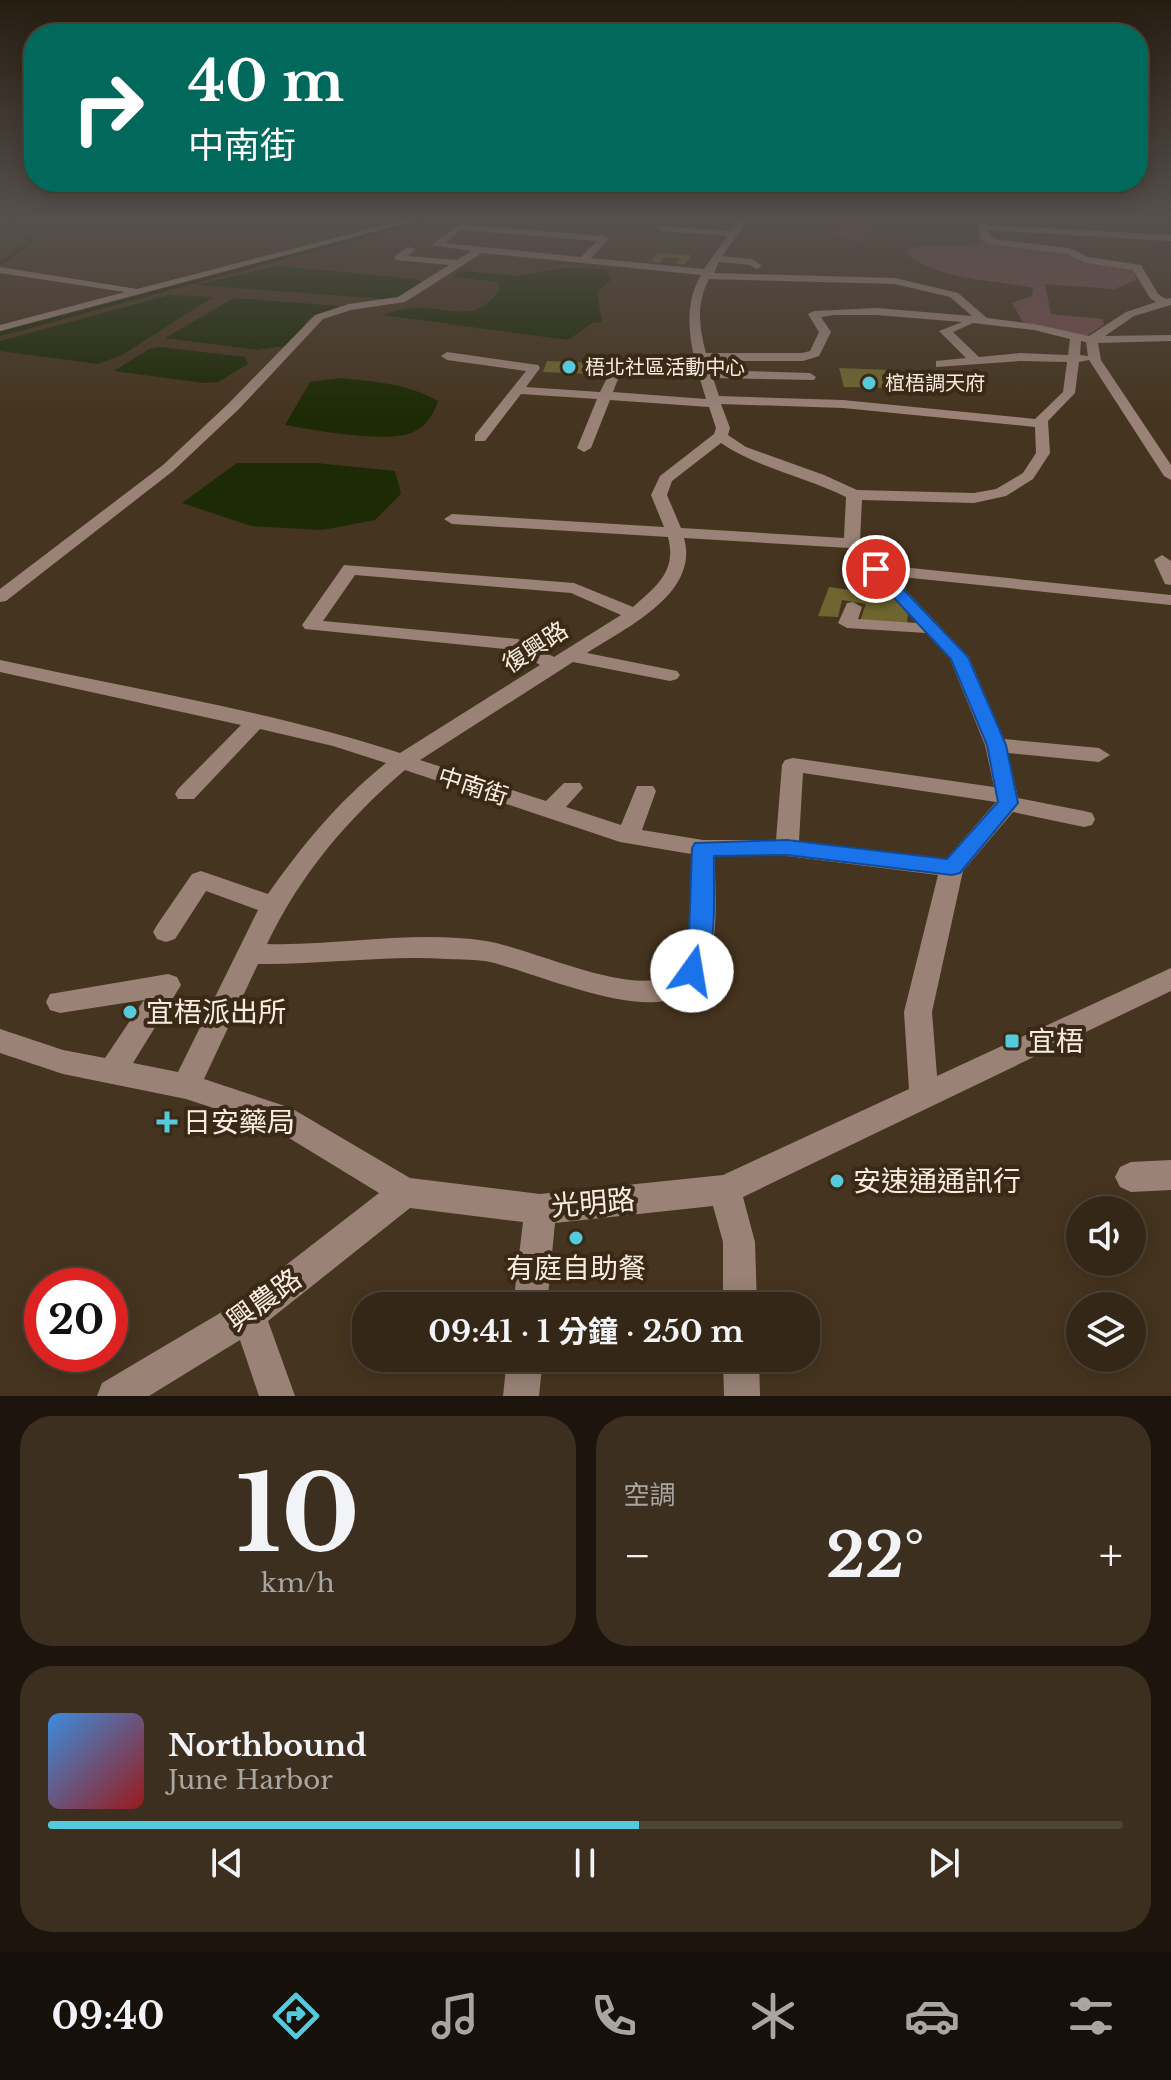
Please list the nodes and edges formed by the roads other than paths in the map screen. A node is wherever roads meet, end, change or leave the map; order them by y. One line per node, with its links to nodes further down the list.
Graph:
1 (88, 283): 7 (street)
2 (170, 283): 7 (street)
3 (427, 283): 38 (street)
4 (702, 283): 20 (street)
5 (910, 283): 9 (street)
6 (1146, 283): 8 (street)
7 (140, 291): 10 (street)
8 (1168, 302): 11 (street)
9 (984, 321): 11 (street); 18 (street); 20 (street)
10 (0, 328)
11 (1083, 338): 12 (street); 15 (street); 17 (street)
12 (1171, 338)
13 (479, 348): 16 (street)
14 (447, 356): 16 (street)
15 (1072, 358): 17 (street); 18 (street); 26 (street)
16 (468, 359): 23 (street)
17 (1095, 360): 30 (street)
18 (976, 361): 19 (street)
19 (940, 364)
20 (704, 365): 21 (street); 25 (street)
21 (810, 377)
22 (612, 379): 24 (street)
23 (517, 390): 24 (street); 28 (street)
24 (607, 396): 25 (street); 29 (street)
25 (713, 402): 26 (street); 27 (street)
26 (1041, 424): 31 (street)
27 (721, 436): 31 (street); 33 (street, 復興路)
28 (480, 438)
29 (584, 448)
30 (1171, 476)
31 (854, 495): 34 (street)
32 (452, 519): 33 (street)
33 (674, 531): 34 (street); 41 (street, 復興路)
34 (852, 543): 36 (street)
35 (1162, 560): 37 (street)
36 (876, 569): 39 (street); 42 (street)
37 (1171, 580)
38 (0, 597)
39 (1171, 600)
40 (853, 607): 42 (street)
41 (635, 614): 43 (street, 復興路); 43 (street)
42 (931, 627): 47 (street)
43 (562, 660): 45 (street); 49 (street, 復興路)
44 (0, 666): 46 (street, 中南街)
45 (670, 675)
46 (258, 720): 49 (street, 中南街); 52 (street)
47 (996, 745): 48 (street); 53 (street)
48 (1099, 755)
49 (401, 762): 54 (street, 中南街); 60 (street, 復興路)
50 (572, 788): 54 (street)
51 (645, 791): 56 (street)
52 (186, 794)
53 (1008, 799): 55 (street); 58 (street); 59 (street)
54 (550, 811): 56 (street, 中南街)
55 (1084, 819)
56 (628, 836): 57 (street, 中南街)
57 (703, 848): 58 (street, 中南街); 62 (street)
58 (787, 848): 59 (street, 中南街)
59 (952, 868): 68 (street)
60 (273, 906): 61 (street); 62 (street, 復興路)
61 (166, 932)
62 (250, 954): 67 (street, 復興路)
63 (1171, 979): 68 (street, 光明路)
64 (60, 1002): 66 (street)
65 (0, 1041): 66 (street, 光明路)
66 (112, 1072): 67 (street, 光明路)
67 (186, 1086): 72 (street, 光明路)
68 (924, 1098): 71 (street, 光明路)
69 (1171, 1175): 70 (street)
70 (1131, 1177)
71 (725, 1190): 73 (street, 光明路); 75 (street)
72 (405, 1192): 73 (street, 光明路); 76 (street, 興農路)
73 (540, 1209): 74 (street)
74 (531, 1292)
75 (740, 1292)
76 (249, 1315): 79 (street, 興農路); 80 (street)
77 (524, 1372): 81 (street)
78 (741, 1372): 82 (street)
79 (115, 1396)
80 (277, 1396)
81 (521, 1396)
82 (742, 1396)

